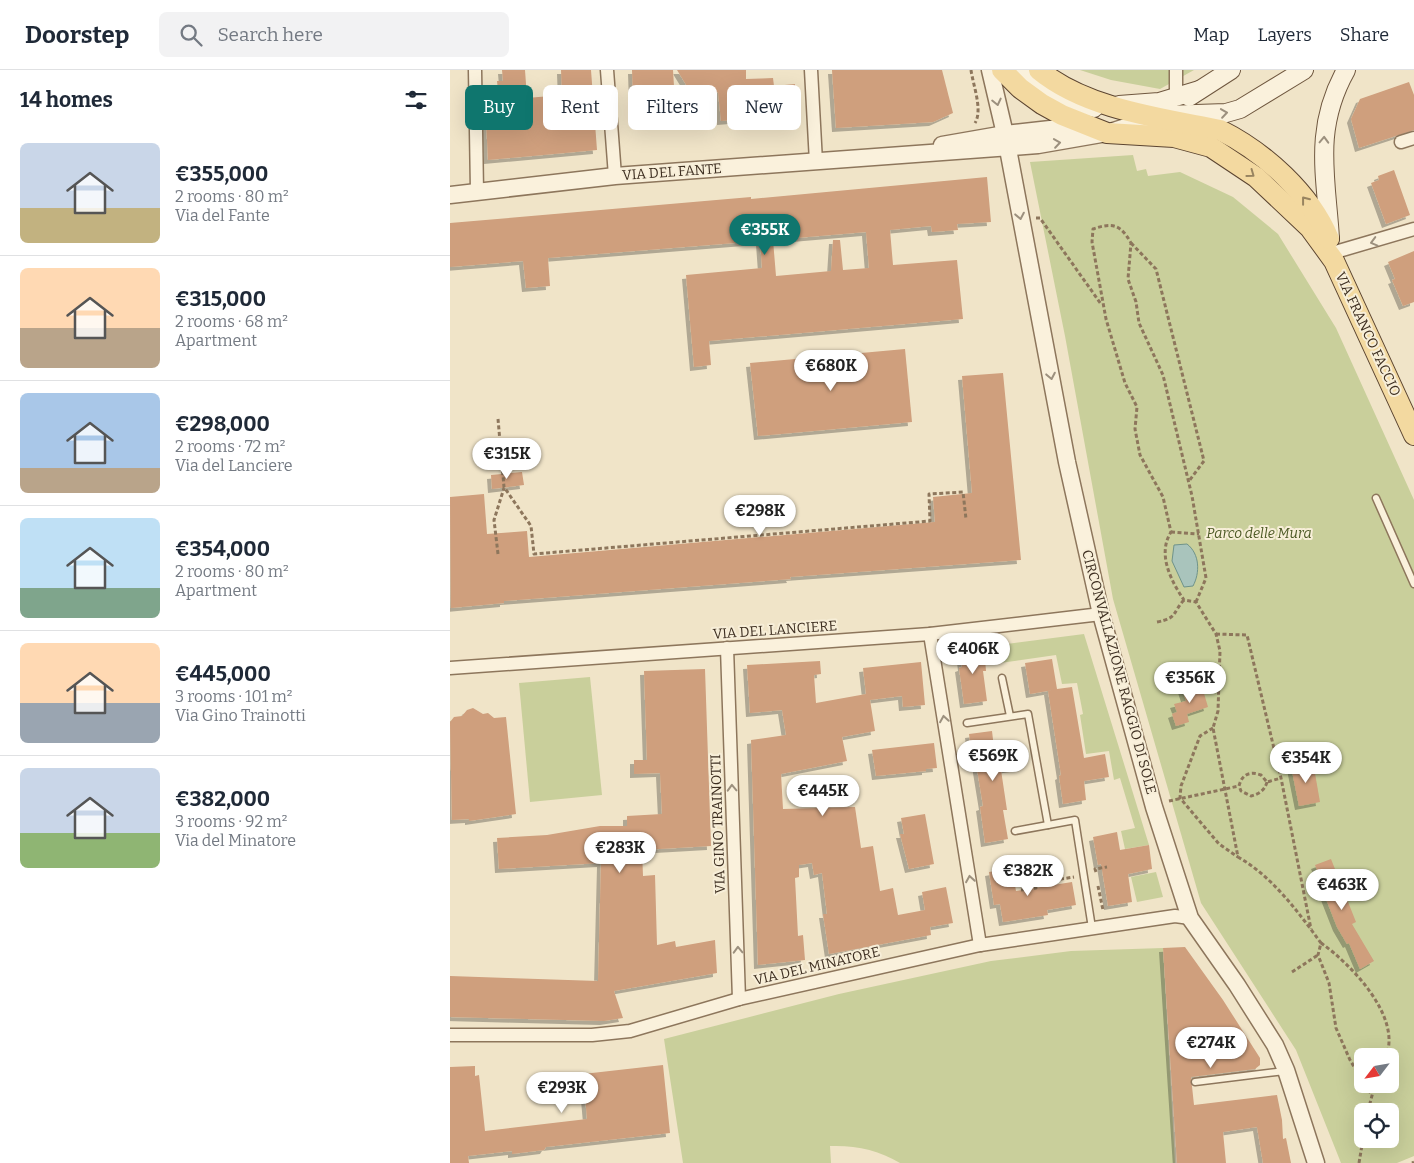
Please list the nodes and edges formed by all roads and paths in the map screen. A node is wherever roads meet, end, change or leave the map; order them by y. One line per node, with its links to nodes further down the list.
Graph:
1 (475, 70): 27 (street)
2 (607, 70): 26 (street)
3 (810, 70): 25 (street)
4 (971, 70): 18 (path)
5 (990, 70): 21 (street, CIRCONVALLAZIONE RAGGIO DI SOLE, one-way to 21)
6 (1002, 70): 17 (main road)
7 (1018, 70): 16 (main road)
8 (1039, 70): 15 (main road, VIA FRANCO FACCIO)
9 (1176, 70): 14 (street)
10 (1231, 70): 13 (main road)
11 (1304, 70): 16 (main road, one-way to 11)
12 (1346, 70): 34 (main road, VIA FRANCO FACCIO, one-way to 12)
13 (1199, 90): 14 (main road); 16 (main road)
14 (1176, 97): 15 (main road)
15 (1112, 105): 16 (main road, VIA FRANCO FACCIO)
16 (1158, 117): 17 (street); 19 (street); 23 (main road); 34 (main road, VIA FRANCO FACCIO, one-way to 16)
17 (1088, 125): 19 (main road); 21 (street)
18 (970, 127)
19 (1106, 133): 21 (street, one-way to 19); 23 (main road, VIA FRANCO FACCIO)
20 (1414, 138): 22 (street)
21 (1007, 141): 24 (street, VIA DEL FANTE); 24 (street, VIA DEL FANTE); 48 (street, CIRCONVALLAZIONE RAGGIO DI SOLE, one-way to 48)
22 (1401, 142)
23 (1211, 147): 34 (main road, VIA FRANCO FACCIO, one-way to 34)
24 (894, 156): 25 (street, VIA DEL FANTE)
25 (816, 162): 26 (street, VIA DEL FANTE)
26 (615, 176): 27 (street, VIA DEL FANTE)
27 (477, 191): 28 (street, VIA DEL FANTE)
28 (450, 195)
29 (1034, 209): 30 (path)
30 (1036, 218): 31 (path); 35 (path)
31 (1038, 228)
32 (1414, 229): 34 (street, one-way to 34)
33 (1131, 243): 35 (path); 38 (path); 38 (path)
34 (1332, 252): 37 (main road, VIA FRANCO FACCIO)
35 (1103, 306): 42 (path)
36 (498, 419): 39 (path)
37 (1414, 435)
38 (1189, 482): 43 (path)
39 (504, 487): 41 (path); 44 (path)
40 (1376, 498): 45 (lane)
41 (966, 519)
42 (1171, 532): 43 (path); 46 (path)
43 (1199, 534): 47 (path)
44 (498, 554)
45 (1414, 584)
46 (1184, 600): 47 (path); 49 (path)
47 (1196, 602): 51 (path)
48 (1102, 614): 50 (street, VIA DEL LANCIERE); 71 (street, CIRCONVALLAZIONE RAGGIO DI SOLE)
49 (1157, 622)
50 (930, 634): 52 (street, VIA DEL LANCIERE); 75 (street, one-way to 50)
51 (1216, 634): 57 (path); 58 (path)
52 (727, 648): 53 (street, VIA DEL LANCIERE); 78 (street, VIA GINO TRAINOTTI, one-way to 52)
53 (450, 668)
54 (1002, 678): 55 (lane)
55 (1010, 716): 56 (lane); 64 (lane)
56 (967, 723)
57 (1213, 728): 61 (path); 63 (path)
58 (1281, 778): 59 (path); 73 (path)
59 (1267, 782): 60 (path); 60 (path)
60 (1239, 786): 61 (path)
61 (1225, 788): 63 (path); 66 (path)
62 (1166, 792): 63 (path)
63 (1180, 798): 66 (path)
64 (1048, 825): 65 (lane); 72 (lane)
65 (1015, 831)
66 (1238, 857): 73 (path)
67 (1107, 867): 70 (path)
68 (1076, 886): 69 (path)
69 (1020, 890)
70 (1103, 910)
71 (1190, 918): 72 (street, VIA DEL MINATORE); 82 (street, CIRCONVALLAZIONE RAGGIO DI SOLE)
72 (1092, 928): 75 (street, VIA DEL MINATORE)
73 (1311, 929): 74 (path)
74 (1321, 943): 76 (path); 80 (path)
75 (980, 945): 78 (street, VIA DEL MINATORE)
76 (1318, 955): 77 (path); 81 (path)
77 (1292, 972)
78 (740, 999): 79 (street, VIA DEL MINATORE)
79 (450, 1035)
80 (1389, 1048)
81 (1354, 1067)
82 (1286, 1070): 83 (lane); 87 (street, CIRCONVALLAZIONE RAGGIO DI SOLE)
83 (1195, 1082)
84 (1371, 1094): 85 (path)
85 (1369, 1103)
86 (1362, 1148): 88 (path)
87 (1316, 1163)
88 (1359, 1163)

